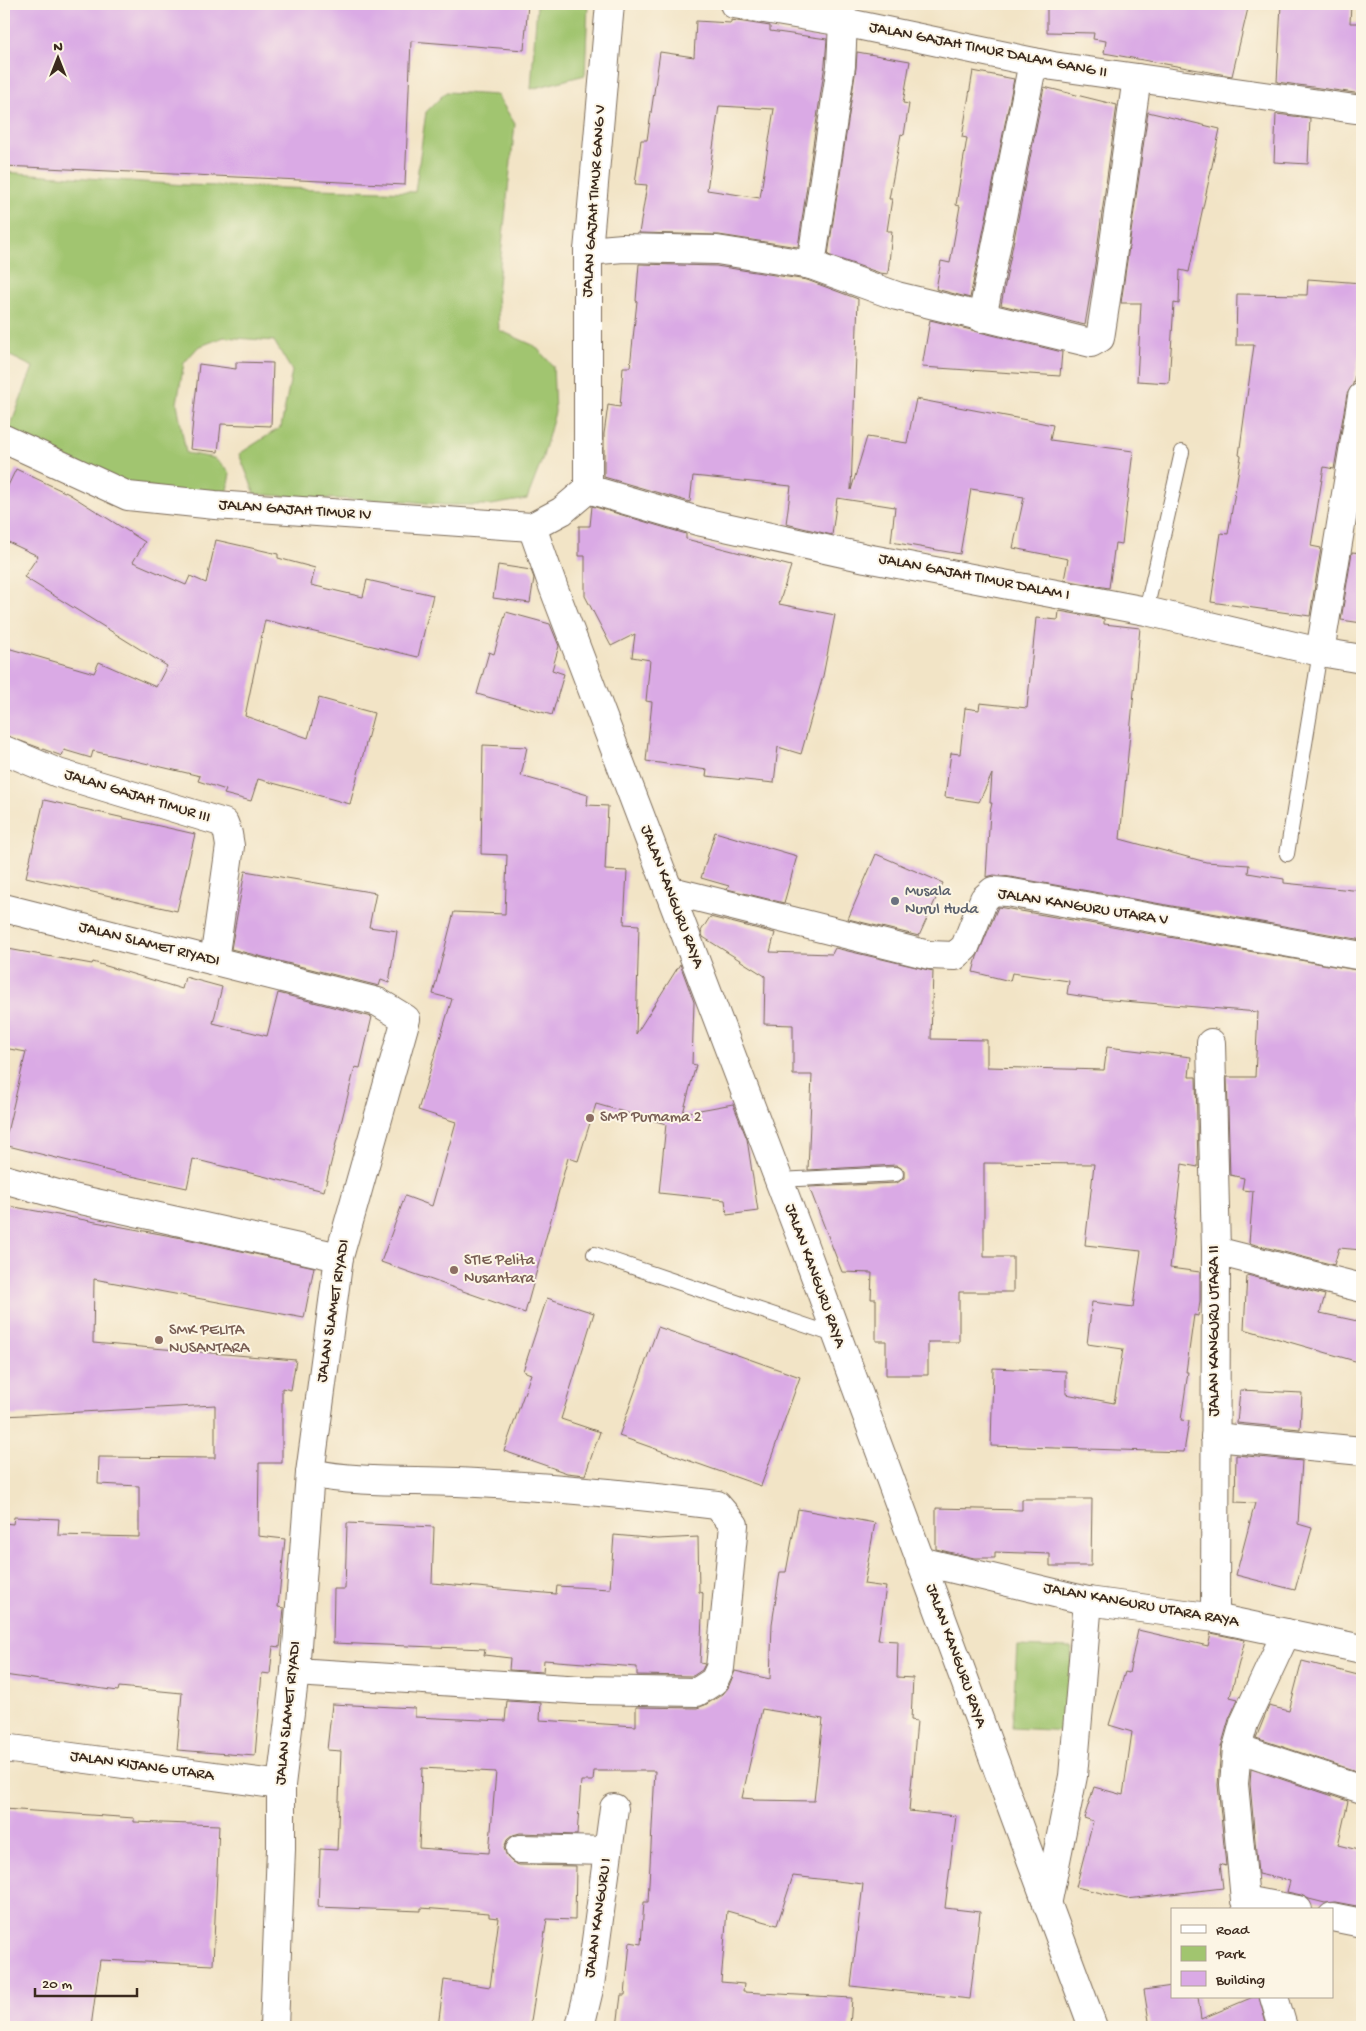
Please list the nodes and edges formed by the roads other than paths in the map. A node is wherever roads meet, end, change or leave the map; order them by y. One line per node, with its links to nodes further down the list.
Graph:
1 (610, 4): 7 (street, JALAN GAJAH TIMUR GANG V)
2 (734, 4): 3 (street, JALAN GAJAH TIMUR DALAM GANG II)
3 (843, 22): 4 (street, JALAN GAJAH TIMUR DALAM GANG II); 8 (street)
4 (1033, 62): 5 (street, JALAN GAJAH TIMUR DALAM GANG II); 9 (street)
5 (1137, 78): 6 (street, JALAN GAJAH TIMUR DALAM GANG II); 9 (street)
6 (1362, 110)
7 (588, 251): 8 (street); 13 (street, JALAN GAJAH TIMUR GANG V)
8 (811, 265): 9 (street)
9 (982, 318)
10 (1362, 397): 16 (street)
11 (4, 439): 14 (street, JALAN GAJAH TIMUR IV)
12 (1182, 452): 15 (lane)
13 (588, 489): 14 (street); 15 (street, JALAN GAJAH TIMUR DALAM I)
14 (532, 526): 20 (street, JALAN KANGURU RAYA)
15 (1146, 611): 16 (street, JALAN GAJAH TIMUR DALAM I)
16 (1320, 652): 17 (street, JALAN GAJAH TIMUR DALAM I); 19 (lane)
17 (1362, 658)
18 (4, 750): 23 (street, JALAN GAJAH TIMUR III)
19 (1287, 854)
20 (668, 890): 22 (street, JALAN KANGURU UTARA V); 27 (street, JALAN KANGURU RAYA)
21 (4, 908): 23 (street, JALAN SLAMET RIYADI)
22 (1362, 956)
23 (214, 961): 30 (street, JALAN SLAMET RIYADI)
24 (1211, 1043): 28 (street, JALAN KANGURU UTARA II)
25 (896, 1174): 27 (lane)
26 (4, 1179): 30 (street)
27 (779, 1180): 32 (street, JALAN KANGURU RAYA)
28 (1216, 1251): 31 (street); 33 (street, JALAN KANGURU UTARA II)
29 (594, 1254): 32 (lane)
30 (339, 1257): 35 (street, JALAN SLAMET RIYADI)
31 (1362, 1288)
32 (837, 1336): 36 (street, JALAN KANGURU RAYA)
33 (1214, 1437): 34 (street); 38 (street, JALAN KANGURU UTARA II)
34 (1362, 1451)
35 (310, 1473): 41 (street, JALAN SLAMET RIYADI); 41 (street)
36 (920, 1561): 37 (street, JALAN KANGURU UTARA RAYA); 49 (street, JALAN KANGURU RAYA)
37 (1088, 1601): 38 (street, JALAN KANGURU UTARA RAYA); 49 (street)
38 (1214, 1618): 39 (street, JALAN KANGURU UTARA RAYA)
39 (1286, 1633): 40 (street, JALAN KANGURU UTARA RAYA); 43 (street)
40 (1362, 1649)
41 (296, 1672): 44 (street, JALAN SLAMET RIYADI)
42 (4, 1748): 44 (street, JALAN KIJANG UTARA)
43 (1237, 1748): 45 (street); 50 (street)
44 (281, 1786): 55 (street, JALAN SLAMET RIYADI)
45 (1362, 1789)
46 (614, 1808): 48 (street, JALAN KANGURU I)
47 (520, 1849): 48 (street)
48 (608, 1852): 56 (street, JALAN KANGURU I)
49 (1048, 1905): 57 (street, JALAN KANGURU RAYA)
50 (1246, 1905): 51 (street)
51 (1277, 1908)
52 (1334, 1917): 53 (street)
53 (1362, 1923)
54 (1274, 1998): 58 (street)
55 (274, 2027)
56 (580, 2027)
57 (1093, 2027)
58 (1284, 2027)

